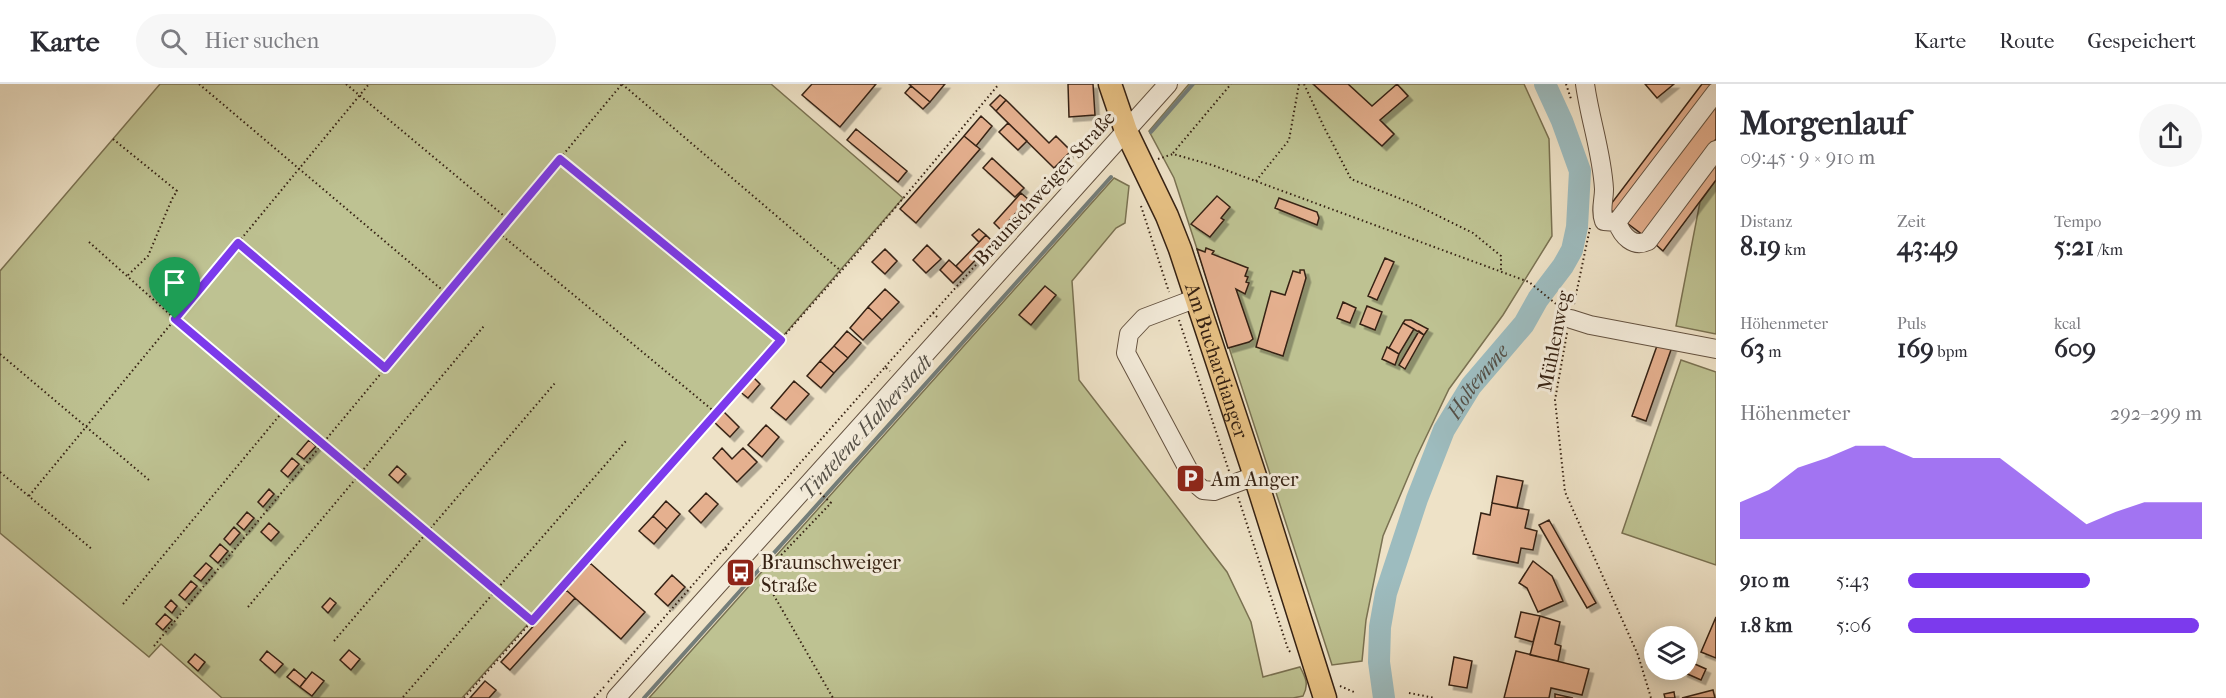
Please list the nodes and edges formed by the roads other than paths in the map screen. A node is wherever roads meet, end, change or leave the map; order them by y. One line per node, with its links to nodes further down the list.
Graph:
1 (1110, 84): 5 (main road, Am Buchardianger)
2 (1168, 84): 5 (street, Braunschweiger Straße)
3 (1585, 84): 7 (street)
4 (1716, 92): 7 (street)
5 (1126, 131): 8 (main road, Am Buchardianger); 12 (street, Braunschweiger Straße)
6 (1716, 150): 7 (street)
7 (1617, 222)
8 (1197, 298): 11 (main road, Am Buchardianger); 11 (street)
9 (1568, 315): 10 (street)
10 (1716, 349)
11 (1255, 476): 13 (main road, Am Buchardianger)
12 (616, 698)
13 (1325, 698)

